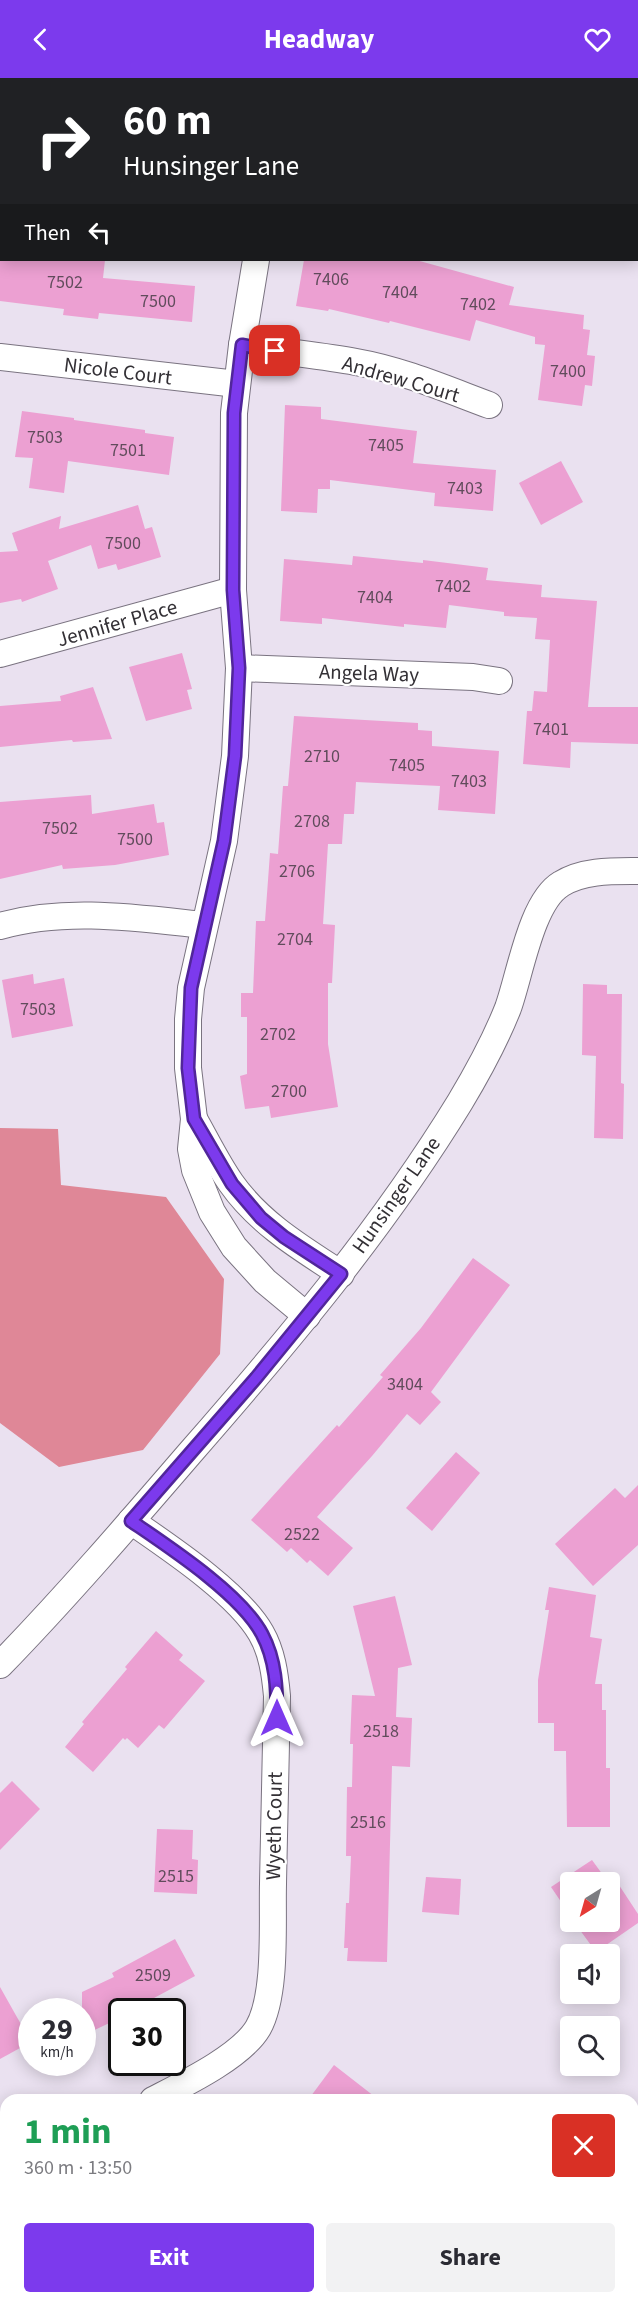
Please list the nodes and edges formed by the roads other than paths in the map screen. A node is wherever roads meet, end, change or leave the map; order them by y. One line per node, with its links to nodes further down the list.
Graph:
1 (256, 261): 2 (street)
2 (242, 345): 4 (street); 5 (street, Andrew Court)
3 (0, 357): 4 (street, Nicole Court)
4 (237, 384): 6 (street)
5 (489, 405)
6 (233, 590): 7 (street, Jennifer Place); 8 (street)
7 (0, 654)
8 (239, 668): 9 (street, Angela Way); 11 (street)
9 (499, 681)
10 (638, 871): 14 (street, Hunsinger Lane)
11 (204, 925): 12 (street); 13 (street)
12 (0, 926)
13 (194, 1119): 14 (street); 15 (street)
14 (341, 1274): 15 (street, Hunsinger Lane)
15 (307, 1316): 16 (street, Hunsinger Lane)
16 (131, 1521): 17 (street, Hunsinger Lane); 18 (street, Wyeth Court)
17 (0, 1665)
18 (163, 2094)

